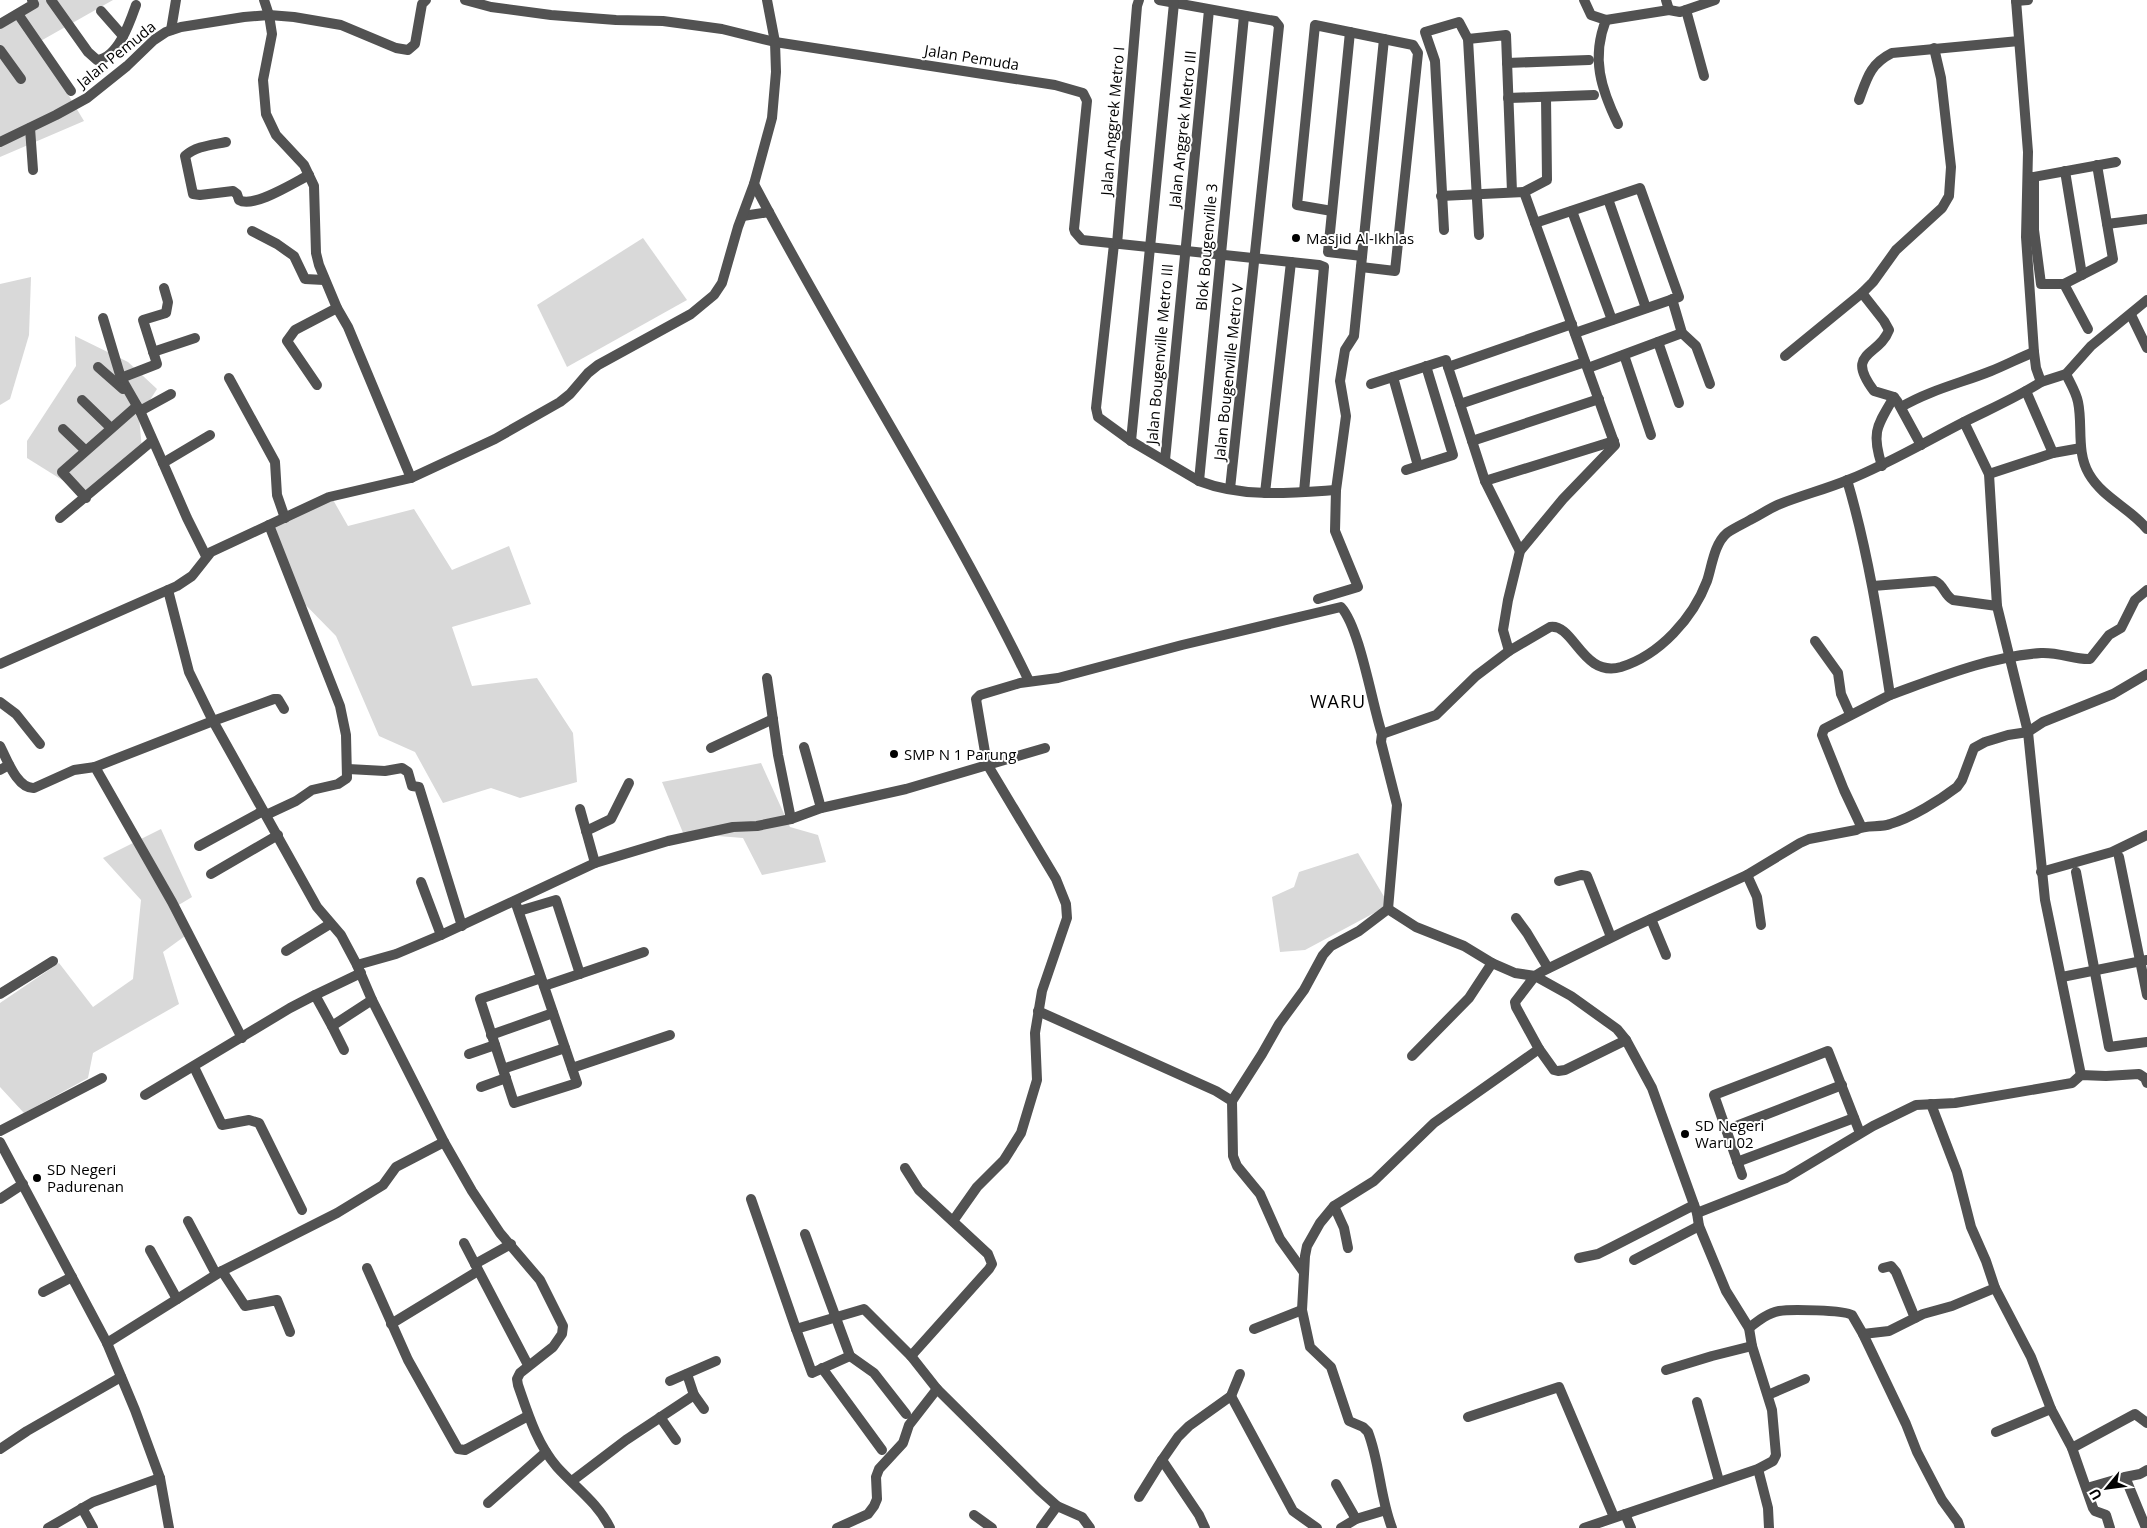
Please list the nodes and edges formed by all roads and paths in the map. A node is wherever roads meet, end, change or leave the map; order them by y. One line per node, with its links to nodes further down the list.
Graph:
1 (51, 0): 27 (street)
2 (176, 0): 25 (street)
3 (264, 0): 21 (street)
4 (426, 0): 21 (street, Jalan Pemuda)
5 (464, 0): 31 (street, Jalan Pemuda)
6 (767, 0): 31 (street)
7 (1139, 0): 69 (street, Jalan Anggrek Metro I)
8 (1159, 0): 14 (street)
9 (1584, 0): 23 (street)
10 (1715, 0): 18 (street)
11 (2016, 0): 12 (street); 30 (street)
12 (2028, 0)
13 (36, 1): 20 (street)
14 (1174, 3): 17 (street); 70 (street)
15 (136, 5): 27 (street)
16 (1668, 5): 18 (street); 23 (street)
17 (1209, 10): 22 (street); 71 (street, Jalan Anggrek Metro III)
18 (1686, 10): 36 (street)
19 (101, 11): 27 (street)
20 (18, 14): 24 (street); 38 (street)
21 (269, 14): 25 (street, Jalan Pemuda); 51 (street)
22 (1244, 16): 72 (street, Blok Bougenville 3); 74 (street, Jalan Bougenville Metro V)
23 (1606, 20): 43 (street)
24 (0, 24)
25 (170, 30): 44 (street, Jalan Pemuda)
26 (1350, 32): 28 (street); 59 (street); 59 (street)
27 (123, 36)
28 (1384, 39): 73 (street); 76 (street)
29 (1468, 39): 35 (street); 56 (street); 57 (street)
30 (2019, 41): 32 (street); 52 (street)
31 (775, 42): 53 (street); 69 (street, Jalan Pemuda)
32 (1934, 48): 42 (street); 81 (street)
33 (0, 50): 37 (street)
34 (1589, 60): 35 (street)
35 (1507, 63): 41 (street)
36 (1704, 76)
37 (21, 79)
38 (71, 91)
39 (1594, 95): 40 (street)
40 (1546, 97): 41 (street); 55 (street)
41 (1508, 98): 54 (street)
42 (1859, 100)
43 (1618, 124)
44 (30, 128): 45 (street, Jalan Pemuda); 49 (street)
45 (0, 142)
46 (226, 142): 51 (street)
47 (2116, 162): 48 (street)
48 (2097, 165): 50 (street); 65 (street)
49 (33, 170)
50 (2065, 171): 52 (street); 77 (street)
51 (309, 175): 78 (street)
52 (2030, 178): 79 (street); 96 (street)
53 (754, 184): 61 (street); 62 (street)
54 (1512, 192): 55 (street); 56 (street)
55 (1524, 192): 64 (street)
56 (1477, 194): 57 (street); 68 (street)
57 (1441, 196): 66 (street)
58 (1608, 199): 60 (street); 82 (street); 85 (street)
59 (1332, 210): 73 (street)
60 (1572, 211): 64 (street); 88 (street)
61 (769, 212): 62 (street); 166 (street)
62 (742, 216): 140 (street)
63 (2147, 219): 65 (street)
64 (1535, 223): 89 (street)
65 (2107, 224): 77 (street)
66 (1444, 230)
67 (252, 231): 78 (street)
68 (1479, 234)
69 (1115, 244): 70 (street, Jalan Pemuda); 127 (street, Jalan Anggrek Metro I)
70 (1150, 248): 71 (street, Jalan Pemuda); 127 (street)
71 (1184, 251): 72 (street, Jalan Pemuda); 134 (street, Jalan Bougenville Metro III)
72 (1220, 255): 74 (street, Jalan Pemuda); 142 (street, Blok Bougenville 3)
73 (1362, 256): 76 (street)
74 (1255, 258): 75 (street, Jalan Pemuda); 144 (street, Jalan Bougenville Metro V)
75 (1292, 262): 146 (street, Jalan Pemuda); 147 (street)
76 (1361, 267): 145 (street)
77 (2082, 275): 79 (street)
78 (324, 280): 84 (street)
79 (2064, 284): 90 (street)
80 (164, 288): 95 (street)
81 (1862, 293): 98 (street); 114 (street)
82 (1672, 299): 85 (street); 91 (street)
83 (2147, 300): 86 (street)
84 (337, 308): 110 (street); 140 (street)
85 (1646, 308): 88 (street)
86 (2131, 315): 94 (street); 103 (street)
87 (103, 318): 105 (street)
88 (1612, 320): 89 (street)
89 (1573, 328): 99 (street); 102 (street)
90 (2088, 329)
91 (1682, 333): 93 (street); 109 (street)
92 (195, 338): 95 (street)
93 (1658, 342): 97 (street); 117 (street)
94 (2147, 348)
95 (153, 352): 105 (street)
96 (2034, 352): 107 (street); 119 (street)
97 (1624, 354): 99 (street); 125 (street)
98 (1785, 356)
99 (1586, 365): 115 (street); 118 (street)
100 (1426, 366): 102 (street); 104 (street); 136 (street)
101 (98, 367): 112 (street)
102 (1448, 367): 118 (street)
103 (2066, 374): 107 (street); 131 (street)
104 (1393, 377): 108 (street); 136 (street)
105 (121, 378): 112 (street)
106 (229, 378): 150 (street)
107 (2041, 382): 111 (street)
108 (1371, 384)
109 (1710, 384)
110 (317, 385)
111 (2026, 391): 121 (street); 133 (street)
112 (128, 393): 120 (street)
113 (171, 394): 120 (street)
114 (1894, 397): 119 (street); 137 (street)
115 (1598, 399): 128 (street); 129 (street)
116 (82, 400): 122 (street)
117 (1678, 403)
118 (1460, 404): 128 (street)
119 (1901, 407): 130 (street)
120 (138, 408): 122 (street); 126 (street)
121 (1964, 422): 130 (street); 139 (street)
122 (111, 428): 132 (street)
123 (63, 429): 132 (street)
124 (210, 435): 135 (street)
125 (1651, 435)
126 (152, 441): 135 (street); 148 (street)
127 (1131, 441): 134 (street)
128 (1472, 441): 143 (street)
129 (1614, 441): 143 (street); 153 (street)
130 (1921, 446): 137 (street)
131 (2081, 448): 133 (street); 152 (street)
132 (86, 450): 148 (street)
133 (2053, 454): 139 (street)
134 (1165, 460): 142 (street)
135 (162, 463): 154 (street)
136 (1418, 466): 138 (street)
137 (1882, 466): 141 (street)
138 (1406, 470)
139 (1989, 474): 159 (street)
140 (411, 478): 150 (street)
141 (1847, 480): 155 (street); 161 (street)
142 (1200, 481): 144 (street)
143 (1485, 481): 153 (street)
144 (1230, 489): 147 (street)
145 (1336, 490): 146 (street); 158 (street)
146 (1304, 492): 147 (street)
147 (1265, 493)
148 (86, 498): 149 (street)
149 (60, 518)
150 (285, 518): 151 (street)
151 (269, 525): 154 (street); 183 (street)
152 (2147, 529)
153 (1520, 551): 161 (street)
154 (206, 556): 156 (street)
155 (1873, 586): 159 (street); 167 (street)
156 (168, 590): 163 (street); 172 (street)
157 (2147, 590): 162 (street)
158 (1318, 599)
159 (1997, 606): 162 (street)
160 (1815, 641): 170 (street)
161 (1509, 651): 174 (street)
162 (2011, 657): 167 (street); 173 (street)
163 (0, 664)
164 (2147, 674): 173 (street)
165 (767, 678): 171 (street)
166 (1029, 681): 174 (street); 180 (street)
167 (1890, 695): 170 (street)
168 (0, 702): 175 (street)
169 (284, 709): 172 (street)
170 (1850, 714): 189 (street)
171 (773, 720): 178 (street); 188 (street)
172 (213, 721): 182 (street); 187 (street)
173 (2028, 732): 189 (street); 196 (street)
174 (1382, 734): 203 (street)
175 (40, 744)
176 (0, 746): 181 (street)
177 (804, 747): 185 (street)
178 (711, 748)
179 (1045, 748): 180 (street)
180 (986, 764): 185 (street); 229 (street)
181 (5, 767): 182 (street)
182 (95, 767): 233 (street)
183 (348, 769): 187 (street); 209 (street)
184 (629, 783): 190 (street)
185 (821, 808): 188 (street)
186 (580, 809): 190 (street)
187 (264, 813): 191 (street); 193 (street)
188 (791, 820): 195 (street)
189 (1861, 826): 199 (street)
190 (586, 830): 195 (street)
191 (278, 835): 198 (street); 207 (street)
192 (2147, 835): 196 (street)
193 (199, 846)
194 (2119, 857): 215 (street)
195 (595, 863): 202 (street)
196 (2042, 872): 223 (street)
197 (2076, 872): 220 (street)
198 (211, 874)
199 (1747, 875): 206 (street); 208 (street)
200 (1558, 881): 211 (street)
201 (421, 882): 210 (street)
202 (515, 901): 204 (street); 209 (street)
203 (1388, 909): 217 (street); 251 (street)
204 (519, 911): 221 (street); 224 (street)
205 (1516, 918): 218 (street)
206 (1651, 919): 211 (street); 214 (street)
207 (330, 924): 212 (street); 219 (street)
208 (1760, 924)
209 (462, 926): 210 (street)
210 (441, 935): 219 (street)
211 (1611, 938): 218 (street)
212 (286, 950)
213 (644, 952): 221 (street)
214 (1666, 955)
215 (2143, 960): 220 (street); 227 (street)
216 (53, 961): 225 (street)
217 (1492, 963): 222 (street); 241 (street)
218 (1548, 968): 222 (street)
219 (359, 969): 226 (street); 228 (street)
220 (2095, 970): 223 (street); 236 (street)
221 (580, 974): 224 (street)
222 (1535, 976): 235 (street); 238 (street)
223 (2062, 977): 245 (street)
224 (543, 982): 230 (street); 234 (street)
225 (0, 994)
226 (315, 995): 231 (street); 233 (street)
227 (2147, 995)
228 (372, 1000): 231 (street); 258 (street)
229 (1038, 1011): 251 (street); 269 (street)
230 (553, 1013): 234 (street); 237 (street)
231 (332, 1026): 239 (street)
232 (670, 1035): 243 (street)
233 (242, 1038): 242 (street)
234 (493, 1040): 240 (street); 244 (street)
235 (1626, 1040): 238 (street); 266 (street)
236 (2147, 1042)
237 (565, 1048): 243 (street); 244 (street)
238 (1539, 1049): 265 (street)
239 (344, 1050)
240 (469, 1054)
241 (1412, 1056)
242 (194, 1067): 250 (street); 267 (street)
243 (572, 1068): 244 (street)
244 (504, 1073): 249 (street)
245 (2081, 1075): 247 (street); 252 (street)
246 (102, 1078): 255 (street)
247 (2147, 1083)
248 (1842, 1085): 253 (street); 254 (street); 254 (street)
249 (481, 1087)
250 (145, 1095)
251 (1232, 1101): 281 (street)
252 (1931, 1104): 256 (street); 284 (street)
253 (1854, 1118): 256 (street); 259 (street)
254 (1726, 1130): 259 (street)
255 (0, 1131)
256 (1860, 1134): 266 (street)
257 (0, 1142): 262 (street)
258 (444, 1142): 273 (street); 282 (street)
259 (1738, 1162): 261 (street)
260 (906, 1168): 269 (street)
261 (1742, 1175)
262 (23, 1184): 263 (street); 283 (street)
263 (0, 1199)
264 (751, 1199): 292 (street)
265 (1334, 1206): 274 (street); 281 (street)
266 (1696, 1209): 270 (street); 276 (street)
267 (302, 1210)
268 (188, 1221): 282 (street)
269 (953, 1221): 299 (street)
270 (1699, 1226): 277 (street); 291 (street)
271 (805, 1234): 288 (street)
272 (464, 1242): 278 (street)
273 (510, 1244): 278 (street); 301 (street)
274 (1348, 1248)
275 (150, 1250): 286 (street)
276 (1579, 1258)
277 (1634, 1260)
278 (476, 1267): 290 (street); 301 (street)
279 (366, 1268): 290 (street)
280 (1883, 1268): 289 (street)
281 (1304, 1271): 287 (street)
282 (219, 1272): 286 (street); 294 (street)
283 (72, 1278): 285 (street); 296 (street)
284 (1995, 1288): 289 (street); 315 (street)
285 (43, 1292)
286 (177, 1299): 296 (street)
287 (1302, 1310): 293 (street); 340 (street)
288 (834, 1318): 292 (street); 298 (street); 299 (street)
289 (1915, 1318): 295 (street)
290 (390, 1324): 317 (street)
291 (1749, 1328): 295 (street); 297 (street)
292 (796, 1329): 302 (street)
293 (1254, 1329)
294 (290, 1332)
295 (1863, 1334): 361 (street)
296 (107, 1343): 306 (street)
297 (1752, 1346): 303 (street); 311 (street)
298 (850, 1356): 302 (street); 316 (street)
299 (911, 1356): 309 (street)
300 (716, 1361): 304 (street)
301 (528, 1365): 317 (street)
302 (822, 1368): 325 (street)
303 (1666, 1370)
304 (687, 1374): 308 (street); 310 (street)
305 (1240, 1374): 312 (street)
306 (121, 1376): 324 (street); 331 (street)
307 (1805, 1380): 311 (street)
308 (670, 1381)
309 (937, 1389): 338 (street); 350 (street)
310 (694, 1395): 314 (street); 318 (street)
311 (1768, 1395): 328 (street)
312 (1231, 1396): 327 (street); 355 (street)
313 (1697, 1402): 333 (street)
314 (704, 1409)
315 (2052, 1409): 321 (street); 323 (street)
316 (906, 1414)
317 (528, 1416): 326 (street)
318 (660, 1417): 322 (street); 332 (street)
319 (1468, 1417): 343 (street)
320 (2147, 1423): 323 (street)
321 (1996, 1432)
322 (676, 1440)
323 (2072, 1448): 335 (street)
324 (0, 1449)
325 (882, 1450)
326 (546, 1452): 332 (street); 337 (street)
327 (1162, 1460): 336 (street); 354 (street)
328 (1758, 1469): 333 (street); 360 (street)
329 (2147, 1470): 330 (street)
330 (2125, 1477): 335 (street); 345 (street)
331 (160, 1478): 339 (street); 348 (street)
332 (572, 1481): 349 (street)
333 (1718, 1481): 341 (street)
334 (1336, 1484): 344 (street)
335 (2087, 1488): 362 (street)
336 (1139, 1497)
337 (488, 1503)
338 (1057, 1506): 352 (street); 353 (street)
339 (82, 1508): 346 (street); 347 (street)
340 (1386, 1510): 344 (street); 357 (street)
341 (1625, 1514): 343 (street); 359 (street)
342 (974, 1515): 351 (street)
343 (1614, 1517): 358 (street)
344 (1356, 1519): 356 (street)
345 (2143, 1526)
346 (48, 1528)
347 (93, 1528)
348 (169, 1528)
349 (610, 1528)
350 (837, 1528)
351 (992, 1528)
352 (1041, 1528)
353 (1090, 1528)
354 (1205, 1528)
355 (1316, 1528)
356 (1341, 1528)
357 (1392, 1528)
358 (1584, 1528)
359 (1631, 1528)
360 (1769, 1528)
361 (1960, 1528)
362 (2110, 1528)

